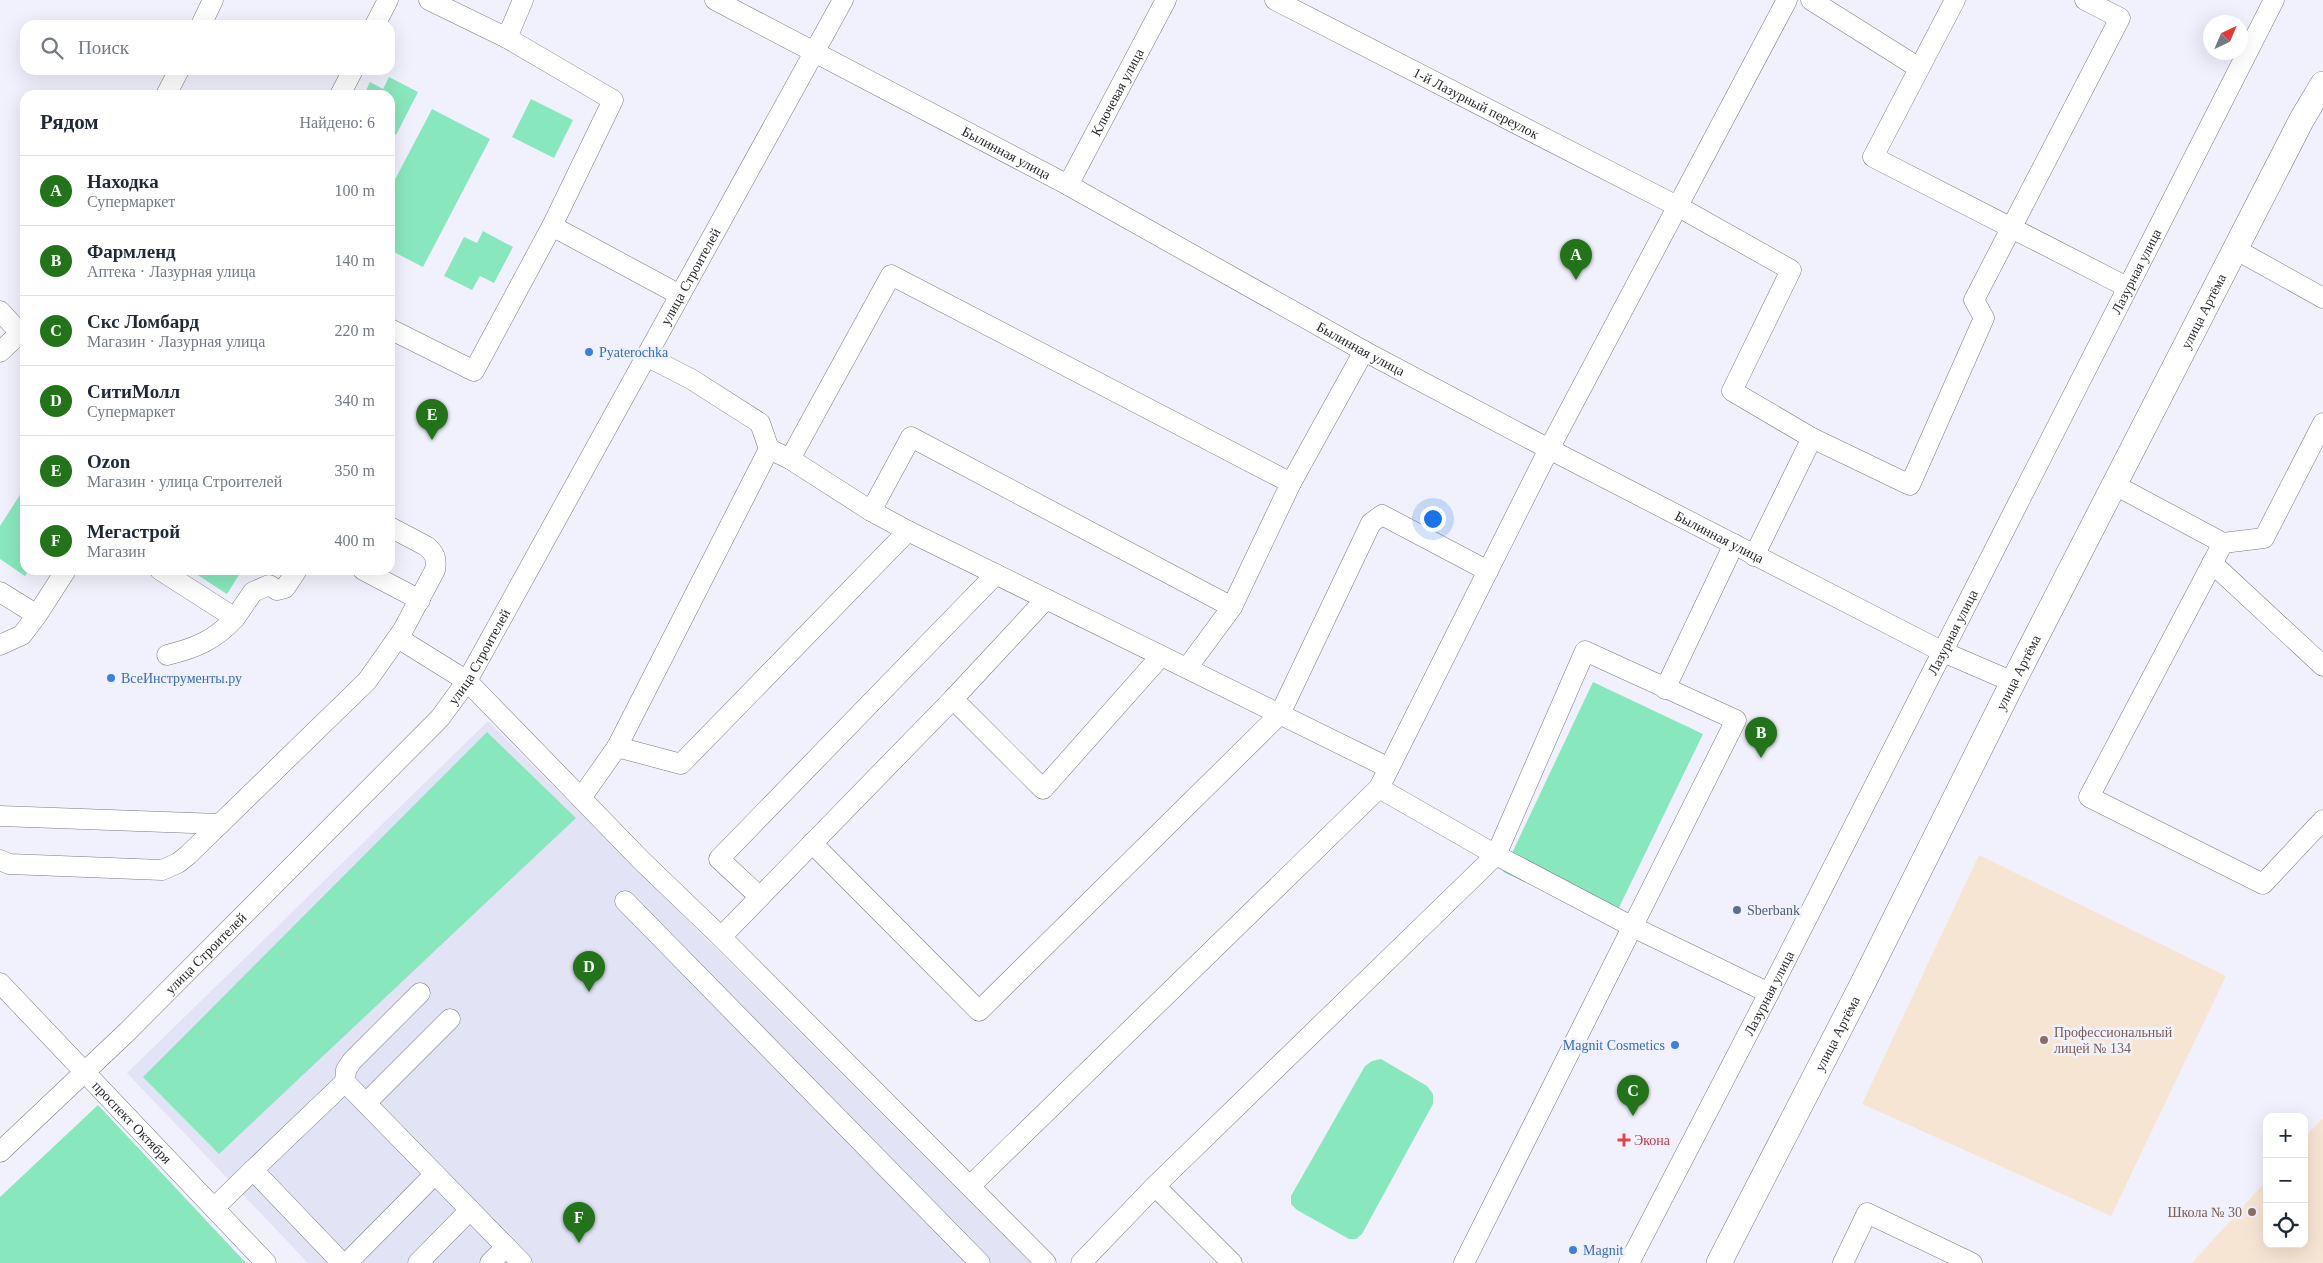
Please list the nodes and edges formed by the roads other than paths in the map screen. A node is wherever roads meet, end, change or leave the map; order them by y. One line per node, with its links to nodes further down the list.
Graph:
1 (214, 0): 14 (street)
2 (388, 0): 15 (street)
3 (429, 0): 16 (street)
4 (524, 0): 16 (street)
5 (716, 0): 17 (street, Былинная улица)
6 (843, 0): 17 (street, улица Строителей)
7 (1166, 0): 24 (street, Ключевая улица)
8 (1275, 0): 25 (street, 1-й Лазурный переулок)
9 (1787, 0): 25 (street)
10 (1811, 0): 18 (street)
11 (1955, 0): 18 (street)
12 (2085, 0): 27 (street)
13 (2274, 0): 29 (street, Лазурная улица)
14 (204, 20)
15 (378, 20)
16 (507, 38): 26 (street)
17 (815, 53): 24 (street, Былинная улица); 30 (street, улица Строителей)
18 (1920, 68): 27 (street)
19 (176, 75): 22 (street)
20 (350, 75): 23 (street)
21 (2323, 84): 28 (main road, улица Артёма)
22 (169, 90)
23 (343, 90)
24 (1068, 185): 36 (street, Былинная улица)
25 (1679, 207): 40 (street, 1-й Лазурный переулок); 42 (street)
26 (552, 226): 30 (street); 34 (street)
27 (2013, 229): 29 (street); 40 (street)
28 (2235, 249): 31 (street); 45 (main road, улица Артёма)
29 (2127, 287): 67 (street, Лазурная улица)
30 (680, 295): 38 (street, улица Строителей)
31 (2323, 298)
32 (0, 311): 33 (street)
33 (20, 331)
34 (395, 332)
35 (20, 336): 37 (street)
36 (1364, 351): 42 (street, Былинная улица); 44 (street)
37 (0, 352)
38 (646, 356): 41 (street); 72 (street, улица Строителей)
39 (2323, 423): 50 (street)
40 (1812, 438): 51 (street)
41 (769, 449): 43 (street); 77 (street)
42 (1549, 449): 49 (street, Былинная улица); 53 (street)
43 (790, 459): 44 (street); 46 (street)
44 (1291, 483): 62 (street)
45 (2115, 485): 50 (street); 73 (main road, улица Артёма)
46 (871, 512): 48 (street); 62 (street)
47 (395, 530): 61 (street)
48 (908, 531): 54 (street); 77 (street)
49 (1734, 544): 51 (street, Былинная улица); 74 (street)
50 (2223, 544): 52 (street)
51 (1754, 556): 67 (street, Былинная улица)
52 (2212, 563): 70 (street); 82 (street)
53 (1488, 571): 76 (street); 78 (street)
54 (996, 574): 60 (street); 87 (street)
55 (63, 575): 63 (street)
56 (168, 575): 64 (street)
57 (294, 575): 64 (street)
58 (372, 575): 61 (street)
59 (0, 592): 63 (street)
60 (1046, 599): 69 (street); 75 (street)
61 (420, 600): 65 (street)
62 (1232, 607): 71 (street)
63 (37, 615): 66 (street)
64 (236, 618): 68 (street)
65 (398, 638): 72 (street); 83 (street)
66 (0, 645)
67 (1941, 650): 73 (street, Былинная улица); 93 (street, Лазурная улица)
68 (167, 654)
69 (1161, 656): 71 (street); 75 (street)
70 (2323, 666)
71 (1187, 668): 76 (street)
72 (467, 681): 80 (street); 95 (street, улица Строителей)
73 (2013, 682): 118 (main road, улица Артёма)
74 (1664, 689): 85 (street); 89 (street)
75 (953, 699): 84 (street)
76 (1280, 714): 78 (street); 84 (street)
77 (617, 747): 80 (street)
78 (1389, 768): 79 (street)
79 (1379, 788): 85 (street); 101 (street)
80 (581, 798): 90 (street)
81 (0, 816): 83 (street)
82 (2323, 820)
83 (220, 824): 86 (street)
84 (812, 843): 87 (street)
85 (1496, 855): 89 (street); 102 (street)
86 (0, 860)
87 (760, 897): 90 (street)
88 (625, 902): 112 (street)
89 (1633, 927): 93 (street); 116 (street)
90 (721, 937): 101 (street)
91 (0, 983): 95 (street, проспект Октября)
92 (420, 993): 96 (street)
93 (1769, 993): 117 (street, Лазурная улица)
94 (450, 1019): 97 (street)
95 (85, 1072): 98 (street, улица Строителей); 103 (street, проспект Октября)
96 (345, 1082): 97 (street); 99 (street)
97 (366, 1103): 100 (street)
98 (0, 1152)
99 (253, 1170): 103 (street); 107 (street)
100 (435, 1174): 104 (street); 108 (street)
101 (970, 1186): 113 (street)
102 (1155, 1186): 114 (street); 115 (street)
103 (214, 1208): 106 (street, проспект Октября)
104 (470, 1210): 105 (street); 109 (street)
105 (506, 1247): 110 (street); 111 (street)
106 (266, 1263)
107 (342, 1263)
108 (347, 1263)
109 (418, 1263)
110 (490, 1263)
111 (522, 1263)
112 (980, 1263)
113 (1046, 1263)
114 (1081, 1263)
115 (1232, 1263)
116 (1464, 1263)
117 (1629, 1263)
118 (1719, 1263)
119 (1843, 1263): 120 (street)
120 (1972, 1263)

